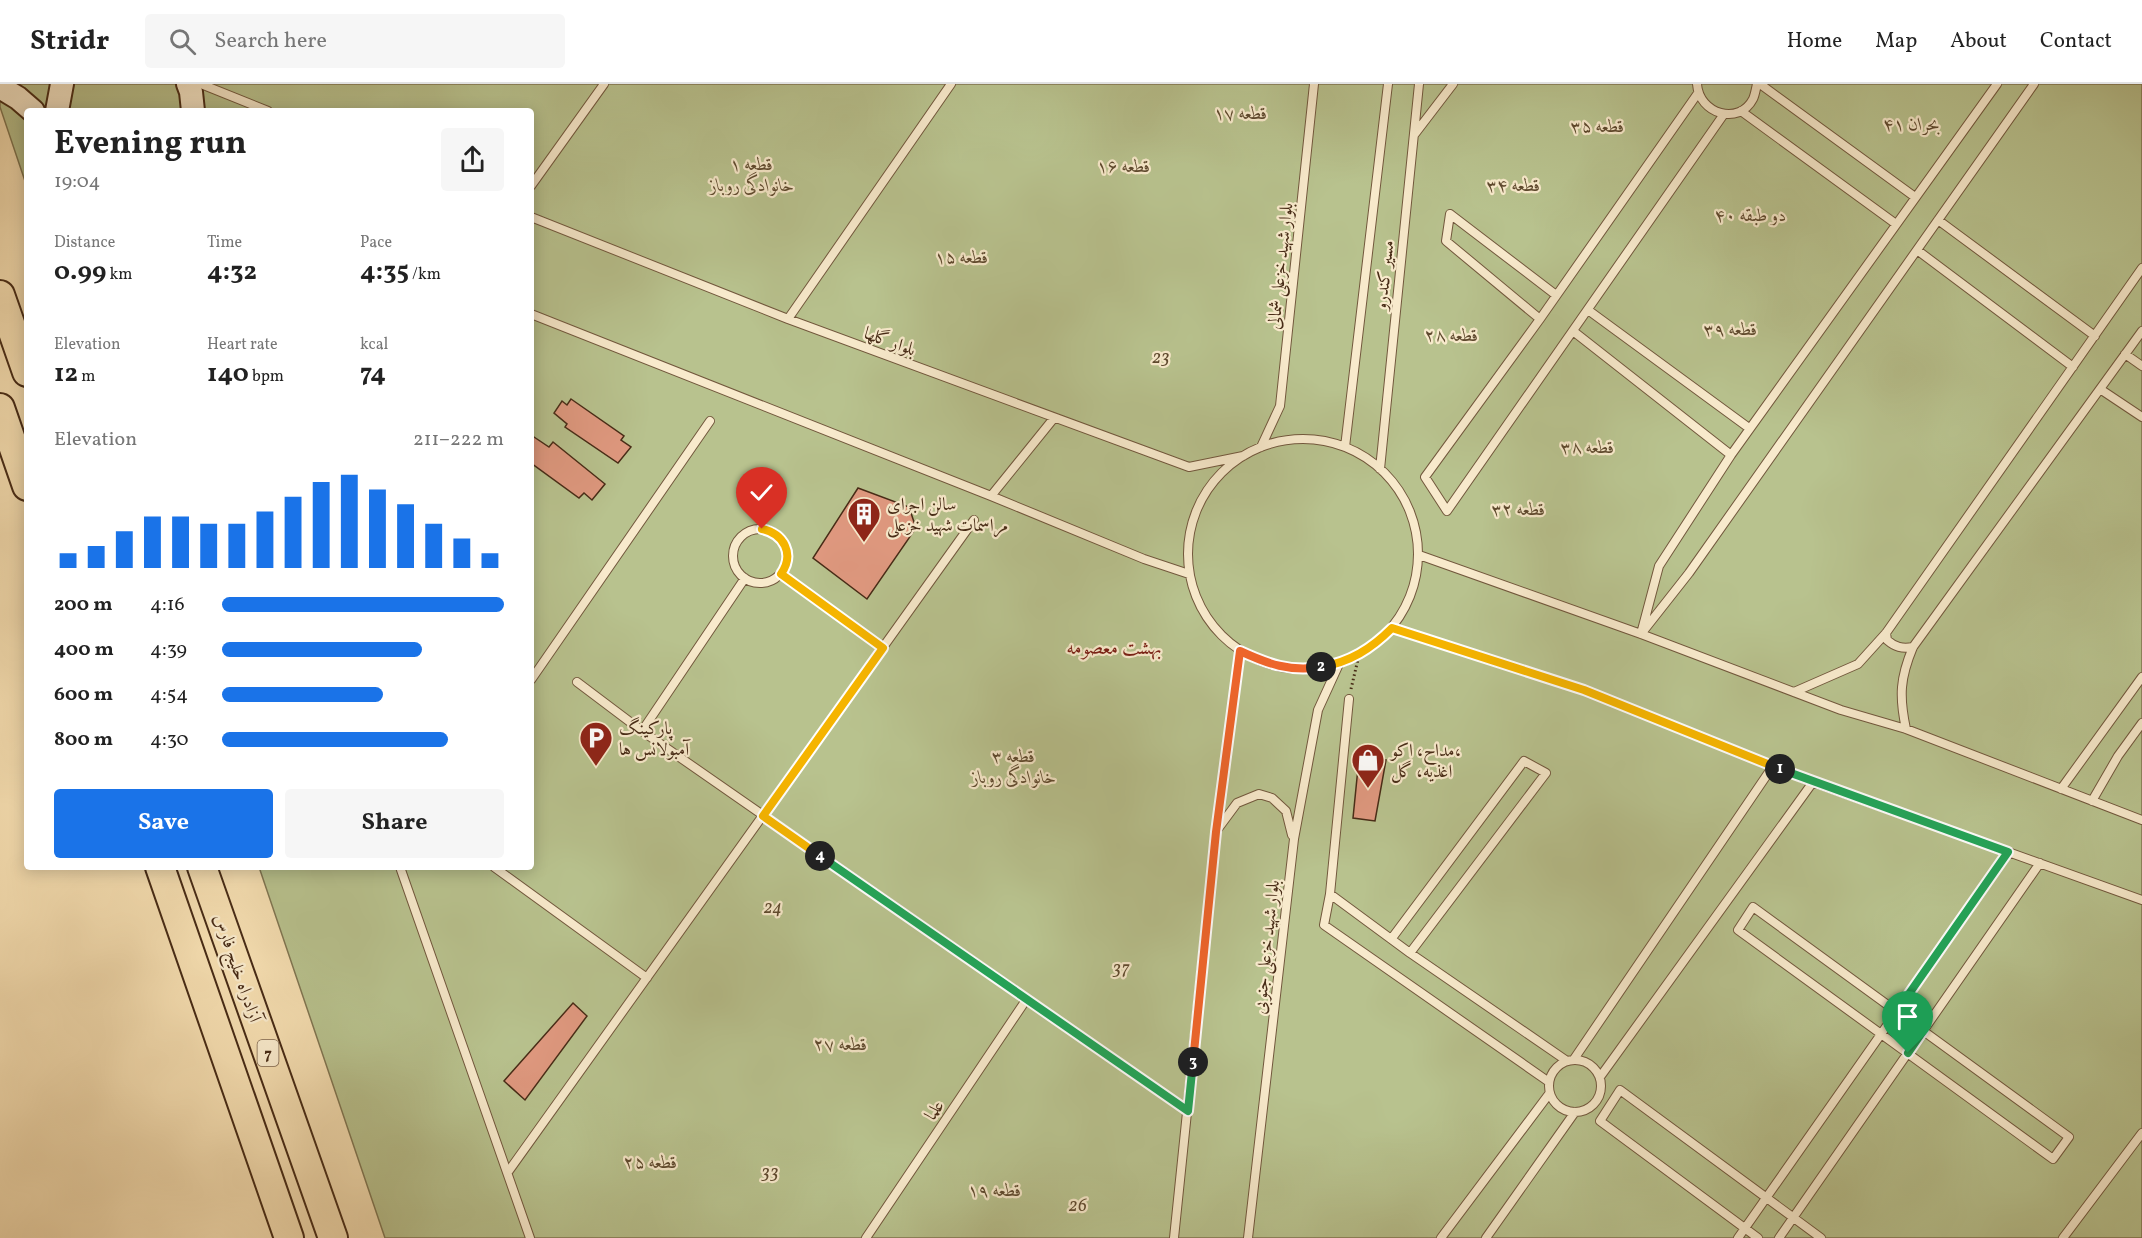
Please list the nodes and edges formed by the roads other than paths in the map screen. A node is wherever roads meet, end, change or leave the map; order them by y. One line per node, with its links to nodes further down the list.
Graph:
1 (62, 84): 16 (main road)
2 (188, 84): 17 (main road)
3 (201, 84): 18 (lane)
4 (604, 84): 22 (lane)
5 (951, 84): 33 (lane)
6 (1314, 84): 48 (lane, بلوار شهید خزعلی شمالی)
7 (1388, 84): 49 (lane)
8 (1419, 84): 21 (lane, مسیر کندرو)
9 (1453, 84): 21 (lane)
10 (1758, 84): 19 (lane); 23 (lane)
11 (1997, 84): 23 (lane)
12 (2034, 84): 25 (lane)
13 (1697, 86): 20 (lane); 30 (lane)
14 (0, 87): 15 (main road)
15 (30, 108)
16 (58, 108)
17 (193, 108)
18 (261, 108)
19 (1741, 111): 20 (lane); 26 (lane)
20 (1724, 114): 31 (lane)
21 (1413, 136): 52 (lane, مسیر کندرو)
22 (534, 182)
23 (1915, 197): 26 (lane)
24 (534, 218): 33 (lane, بلوار گلها)
25 (1938, 220): 27 (lane); 37 (lane)
26 (1896, 224): 47 (lane)
27 (1917, 250): 41 (lane); 62 (lane)
28 (2142, 268): 37 (lane)
29 (0, 295): 39 (highway)
30 (1556, 295): 34 (lane); 34 (lane)
31 (1588, 310): 35 (lane); 47 (lane)
32 (534, 315): 54 (lane)
33 (788, 319): 45 (lane, بلوار گلها)
34 (1540, 319): 35 (lane)
35 (1573, 331): 50 (lane)
36 (2142, 332): 38 (lane)
37 (2095, 336): 41 (lane)
38 (2126, 354): 40 (lane); 42 (lane)
39 (24, 363)
40 (2142, 366)
41 (2073, 367): 61 (lane)
42 (2100, 389): 44 (lane); 63 (lane)
43 (0, 408): 53 (highway)
44 (2142, 417)
45 (1054, 418): 51 (lane, بلوار گلها); 54 (lane)
46 (710, 421): 67 (lane)
47 (1749, 428): 50 (lane)
48 (1262, 447): 49 (lane); 51 (lane)
49 (1345, 447): 52 (lane)
50 (1731, 455): 62 (lane)
51 (1243, 456): 58 (lane)
52 (1380, 469): 56 (lane)
53 (24, 477)
54 (991, 496): 58 (lane)
55 (974, 520): 64 (lane)
56 (1419, 555): 60 (lane); 62 (lane)
57 (781, 574): 59 (lane); 59 (lane); 64 (lane)
58 (1189, 574): 65 (lane)
59 (745, 578): 74 (lane)
60 (1392, 628): 66 (lane); 75 (lane)
61 (1886, 633): 63 (lane); 70 (lane)
62 (1641, 634): 70 (lane)
63 (1913, 647): 73 (lane)
64 (883, 648): 79 (lane)
65 (1240, 651): 66 (lane); 81 (lane)
66 (1339, 664): 82 (lane, بلوار شهید خزعلی جنوبی)
67 (534, 676)
68 (2142, 677): 77 (lane)
69 (577, 682): 74 (lane)
70 (1794, 692): 73 (lane)
71 (1349, 699): 89 (lane)
72 (2142, 723): 78 (lane)
73 (1906, 729): 77 (lane)
74 (642, 731): 79 (lane)
75 (1773, 766): 76 (lane); 99 (lane)
76 (1813, 782): 83 (lane); 100 (lane)
77 (2061, 789): 78 (lane)
78 (2092, 801): 80 (lane)
79 (763, 816): 93 (lane); 94 (lane)
80 (2142, 820)
81 (1216, 832): 82 (lane); 103 (lane)
82 (1294, 839): 115 (lane, بلوار شهید خزعلی جنوبی)
83 (2008, 852): 84 (lane); 95 (lane)
84 (2040, 863): 90 (lane); 96 (lane)
85 (161, 870): 110 (highway, 7)
86 (203, 870): 111 (highway, آزادراه خلیج فارس / 7)
87 (401, 870): 106 (lane)
88 (498, 870): 93 (lane)
89 (1330, 894): 91 (lane); 101 (lane)
90 (2142, 900)
91 (1392, 938): 92 (lane); 92 (lane)
92 (1410, 953): 99 (lane)
93 (647, 978): 106 (lane)
94 (1026, 1000): 103 (lane); 113 (lane, علما)
95 (1897, 1011): 96 (lane); 97 (lane); 97 (lane)
96 (1923, 1031): 98 (lane); 98 (lane)
97 (1881, 1034): 98 (lane); 107 (lane)
98 (1908, 1053): 108 (lane)
99 (1571, 1060): 100 (lane); 101 (lane)
100 (1600, 1077): 104 (lane)
101 (1549, 1082): 102 (lane)
102 (1549, 1094): 104 (lane); 116 (lane)
103 (1188, 1111): 114 (lane)
104 (1575, 1112): 117 (lane)
105 (2141, 1135): 122 (lane)
106 (508, 1172): 112 (lane)
107 (1766, 1198): 108 (lane); 109 (lane); 109 (lane)
108 (1793, 1217): 120 (lane); 121 (lane)
109 (1745, 1228): 118 (lane); 119 (lane)
110 (289, 1238)
111 (333, 1238)
112 (530, 1238)
113 (866, 1238)
114 (1174, 1238)
115 (1248, 1238)
116 (1442, 1238)
117 (1486, 1238)
118 (1738, 1238)
119 (1758, 1238)
120 (1779, 1238)
121 (1821, 1238)
122 (2063, 1238)

